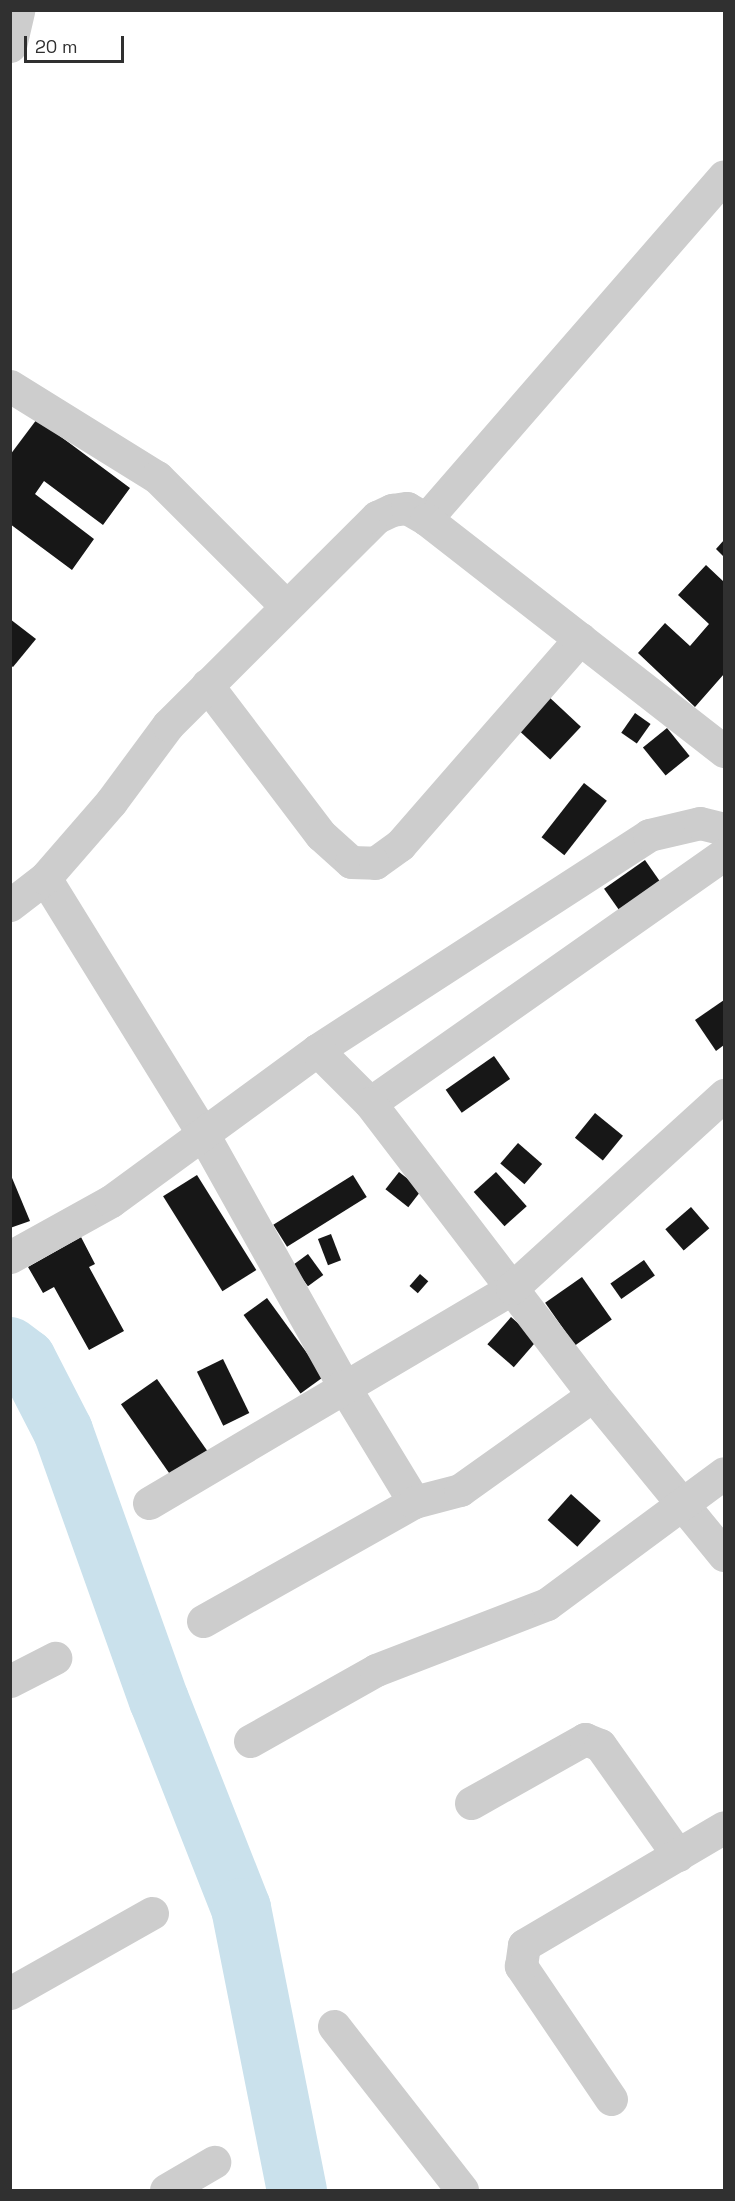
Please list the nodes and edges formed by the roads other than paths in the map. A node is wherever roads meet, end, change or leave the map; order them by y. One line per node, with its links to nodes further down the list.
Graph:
1 (18, 10): 2 (street)
2 (10, 46)
3 (724, 176): 5 (street)
4 (10, 386): 6 (street)
5 (426, 519): 6 (street); 7 (street)
6 (285, 605): 8 (street)
7 (580, 639): 8 (street); 9 (street)
8 (207, 685): 12 (street)
9 (724, 751)
10 (724, 829): 14 (street)
11 (724, 854): 16 (street)
12 (45, 878): 13 (street); 17 (street)
13 (10, 905)
14 (317, 1050): 16 (street); 17 (street)
15 (724, 1095): 19 (street)
16 (370, 1103): 19 (street)
17 (203, 1134): 18 (street); 20 (street)
18 (10, 1257)
19 (512, 1288): 20 (street); 21 (street)
20 (343, 1386): 23 (street); 24 (street)
21 (593, 1395): 23 (street); 25 (street)
22 (724, 1473): 25 (street)
23 (414, 1502): 27 (street)
24 (149, 1503)
25 (684, 1506): 26 (street); 30 (street)
26 (724, 1555)
27 (203, 1621)
28 (55, 1658): 29 (street)
29 (10, 1681)
30 (250, 1741)
31 (471, 1803): 33 (street)
32 (724, 1827): 33 (street)
33 (678, 1855): 37 (street)
34 (152, 1913): 35 (street)
35 (10, 1993)
36 (334, 2026): 40 (street)
37 (611, 2099)
38 (214, 2162): 39 (street)
39 (166, 2190)
40 (462, 2190)

